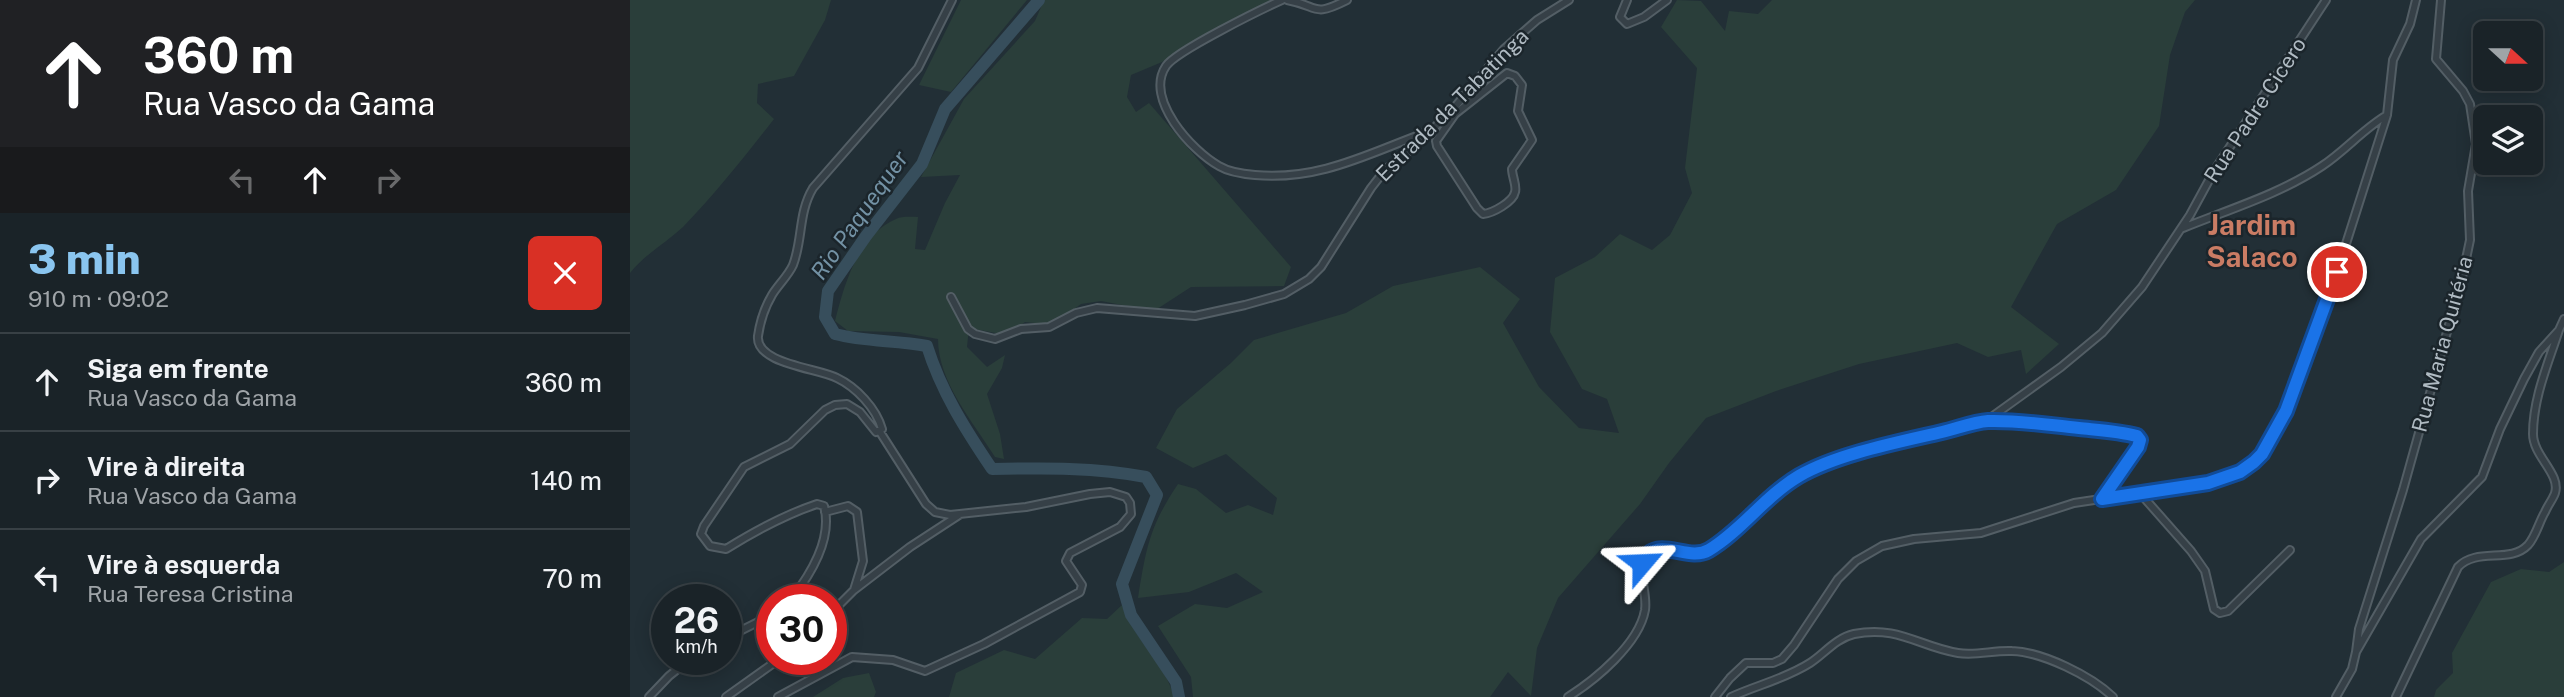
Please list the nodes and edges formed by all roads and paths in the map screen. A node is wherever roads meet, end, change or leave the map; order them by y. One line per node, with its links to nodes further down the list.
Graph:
1 (951, 0): 18 (street)
2 (1285, 0): 3 (street); 12 (street)
3 (1347, 0)
4 (1569, 0): 10 (street, Estrada da Tabatinga)
5 (1626, 0): 6 (street)
6 (1667, 0)
7 (2326, 0): 13 (street, Rua Padre Cicero)
8 (2416, 0): 11 (street)
9 (2441, 0): 27 (street, Rua Maria Quitéria)
10 (1453, 112): 10 (street); 12 (street, Estrada da Tabatinga)
11 (2387, 115): 13 (street); 19 (street)
12 (1432, 130): 14 (street, Estrada da Tabatinga)
13 (2180, 229): 17 (street, Rua Padre Cicero)
14 (951, 296)
15 (2564, 319): 16 (street)
16 (2559, 330): 27 (street); 38 (street)
17 (1986, 421): 20 (street); 33 (street, Rua Padre Cicero)
18 (880, 432): 21 (street); 22 (street)
19 (2139, 492): 20 (street); 23 (street)
20 (2102, 499): 34 (street)
21 (825, 512): 24 (street); 25 (street)
22 (960, 514): 25 (street); 32 (street)
23 (2290, 550)
24 (802, 584)
25 (854, 590): 26 (street)
26 (847, 597)
27 (2356, 652): 37 (street)
28 (670, 675): 30 (street)
29 (757, 675): 31 (street)
30 (649, 697)
31 (726, 697)
32 (778, 697)
33 (1568, 697)
34 (1716, 697)
35 (1731, 697): 36 (street)
36 (2113, 697)
37 (2336, 697)
38 (2396, 697)

